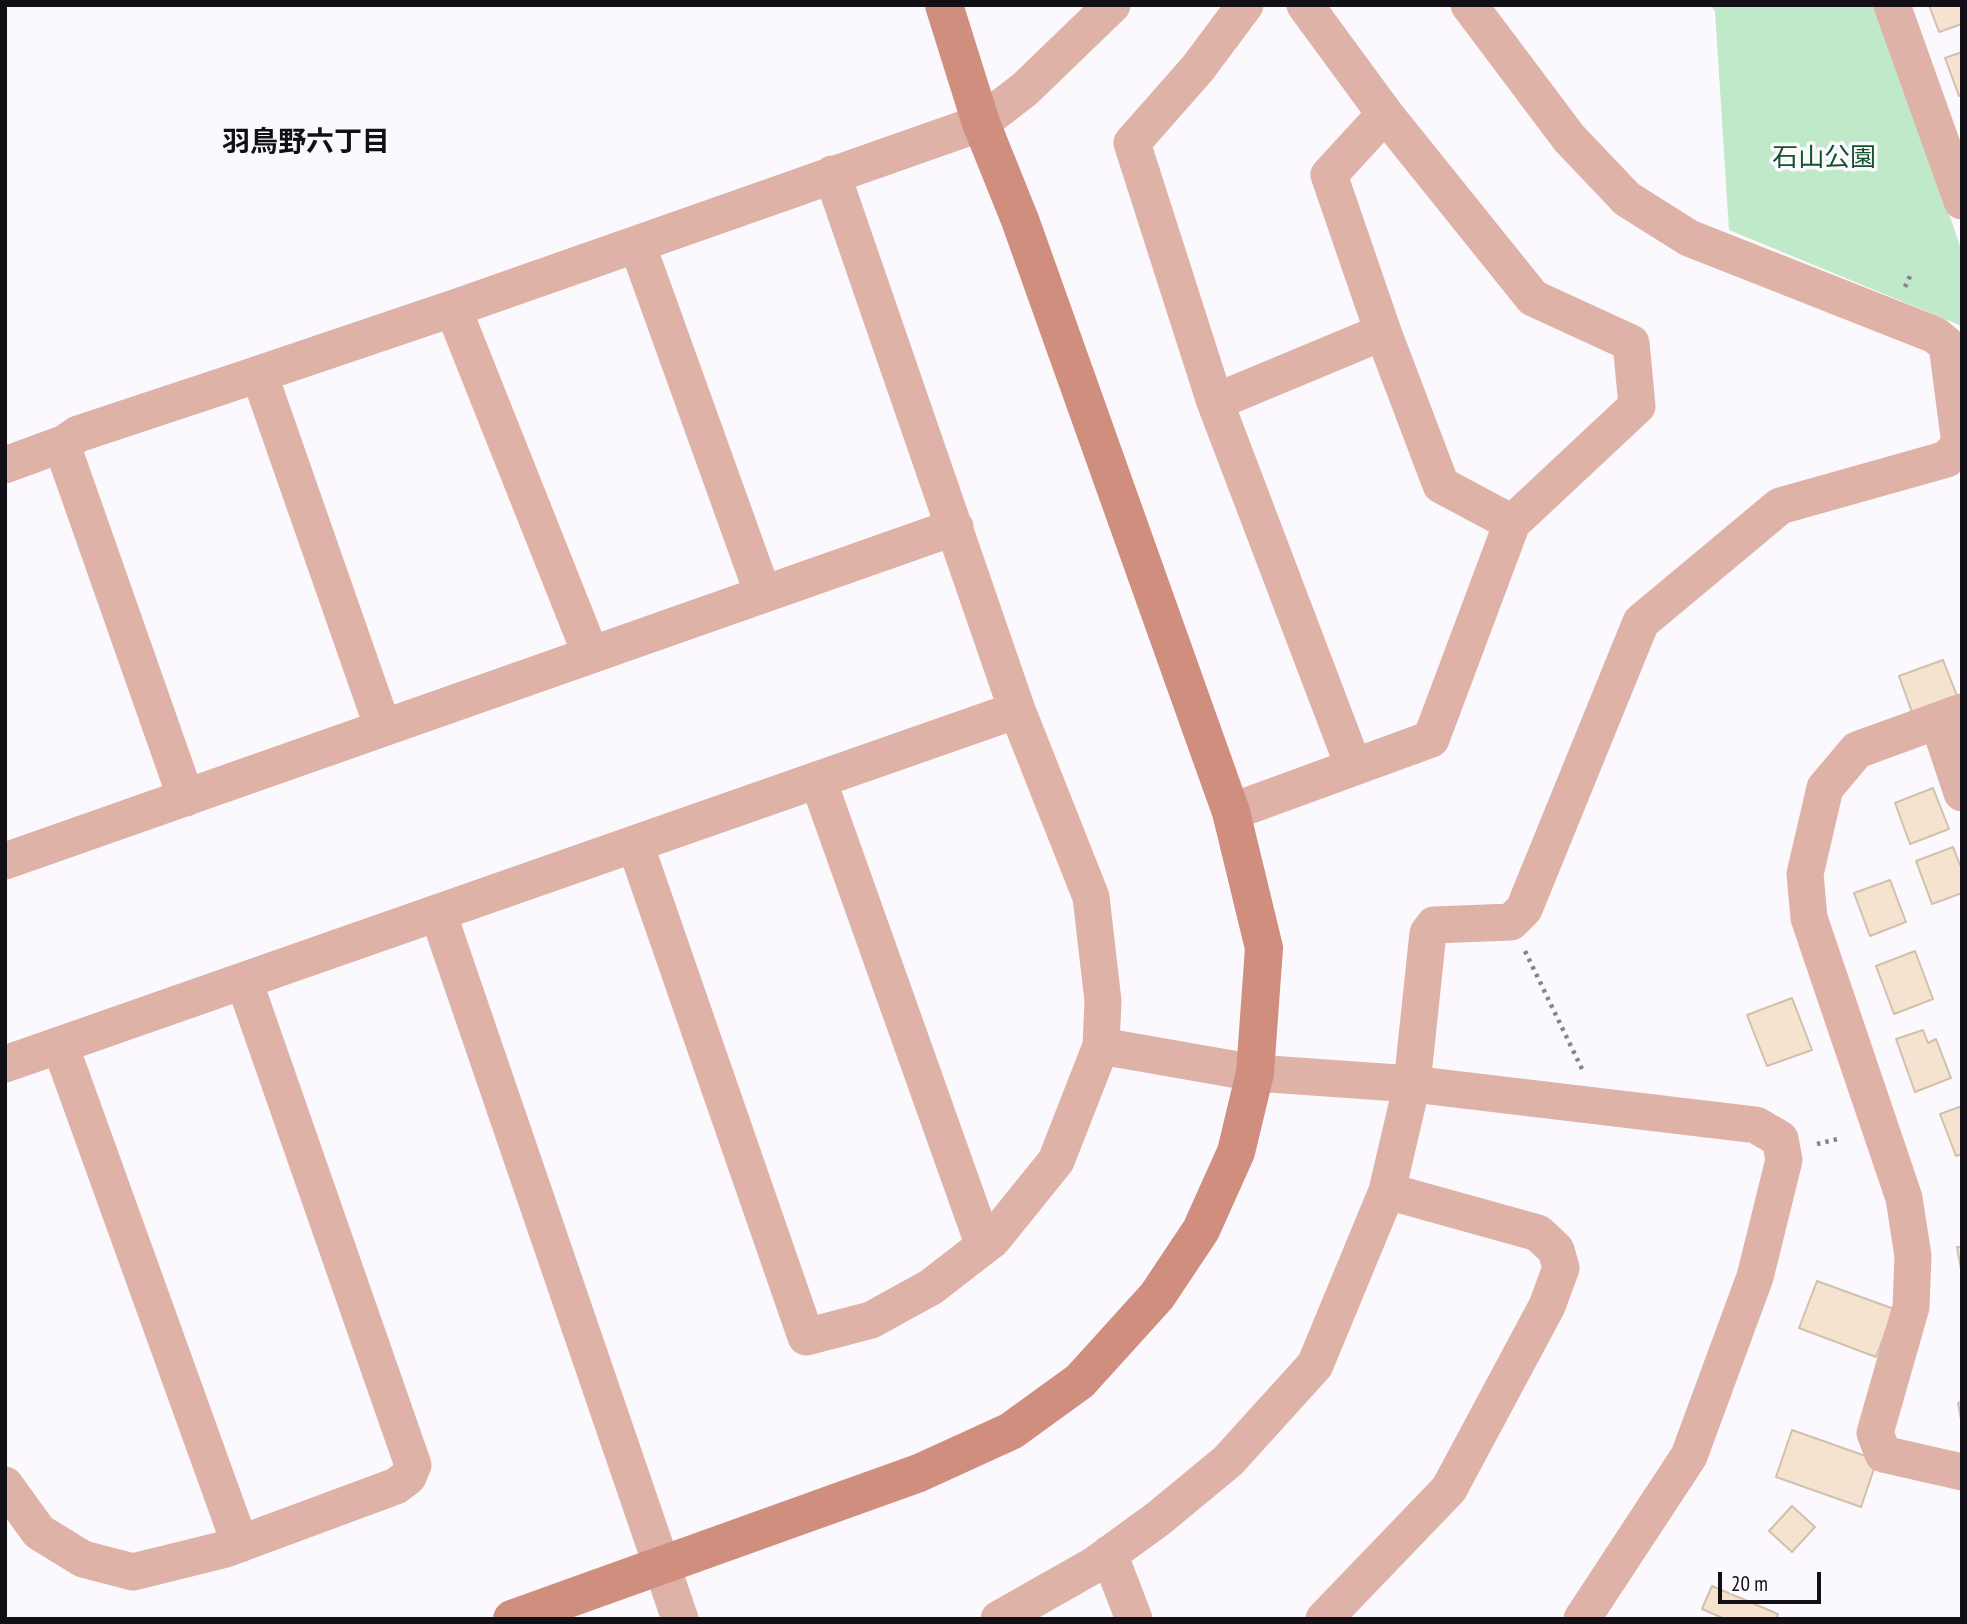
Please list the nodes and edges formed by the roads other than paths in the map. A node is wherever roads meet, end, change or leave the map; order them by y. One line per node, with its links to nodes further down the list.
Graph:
1 (944, 5): 8 (street)
2 (1112, 5): 8 (street)
3 (1245, 5): 15 (street)
4 (1306, 5): 7 (street)
5 (1469, 5): 38 (street)
6 (1892, 5): 10 (street)
7 (1385, 114): 13 (street); 18 (street)
8 (981, 123): 9 (street); 29 (street)
9 (832, 173): 11 (street); 19 (street)
10 (1962, 201)
11 (637, 244): 12 (street); 20 (street)
12 (463, 305): 14 (street); 21 (street)
13 (1383, 332): 15 (street); 18 (street)
14 (250, 377): 16 (street); 24 (street)
15 (1216, 402): 25 (street)
16 (65, 443): 17 (street); 28 (street)
17 (5, 465)
18 (1511, 523): 25 (street)
19 (955, 527): 20 (street); 22 (street)
20 (763, 594): 21 (street)
21 (591, 655): 24 (street)
22 (1017, 710): 26 (street); 35 (street)
23 (1950, 717): 27 (street); 41 (street)
24 (383, 728): 28 (street)
25 (1353, 765): 29 (street)
26 (818, 780): 30 (street); 40 (street)
27 (1962, 793)
28 (186, 797): 31 (street)
29 (1231, 812): 37 (street)
30 (635, 844): 32 (street); 40 (street)
31 (5, 861)
32 (438, 913): 33 (street); 45 (street)
33 (244, 981): 34 (street); 43 (street)
34 (60, 1045): 36 (street); 43 (street)
35 (1101, 1046): 37 (street); 40 (street)
36 (5, 1064)
37 (1255, 1073): 38 (street); 45 (street)
38 (1412, 1084): 39 (street); 51 (street)
39 (1387, 1191): 44 (street); 50 (street)
40 (984, 1246)
41 (1962, 1472)
42 (5, 1485): 43 (street)
43 (240, 1544)
44 (1110, 1554): 48 (street); 49 (street)
45 (663, 1564): 46 (street); 47 (street)
46 (512, 1619)
47 (680, 1619)
48 (999, 1619)
49 (1134, 1619)
50 (1324, 1619)
51 (1582, 1619)

